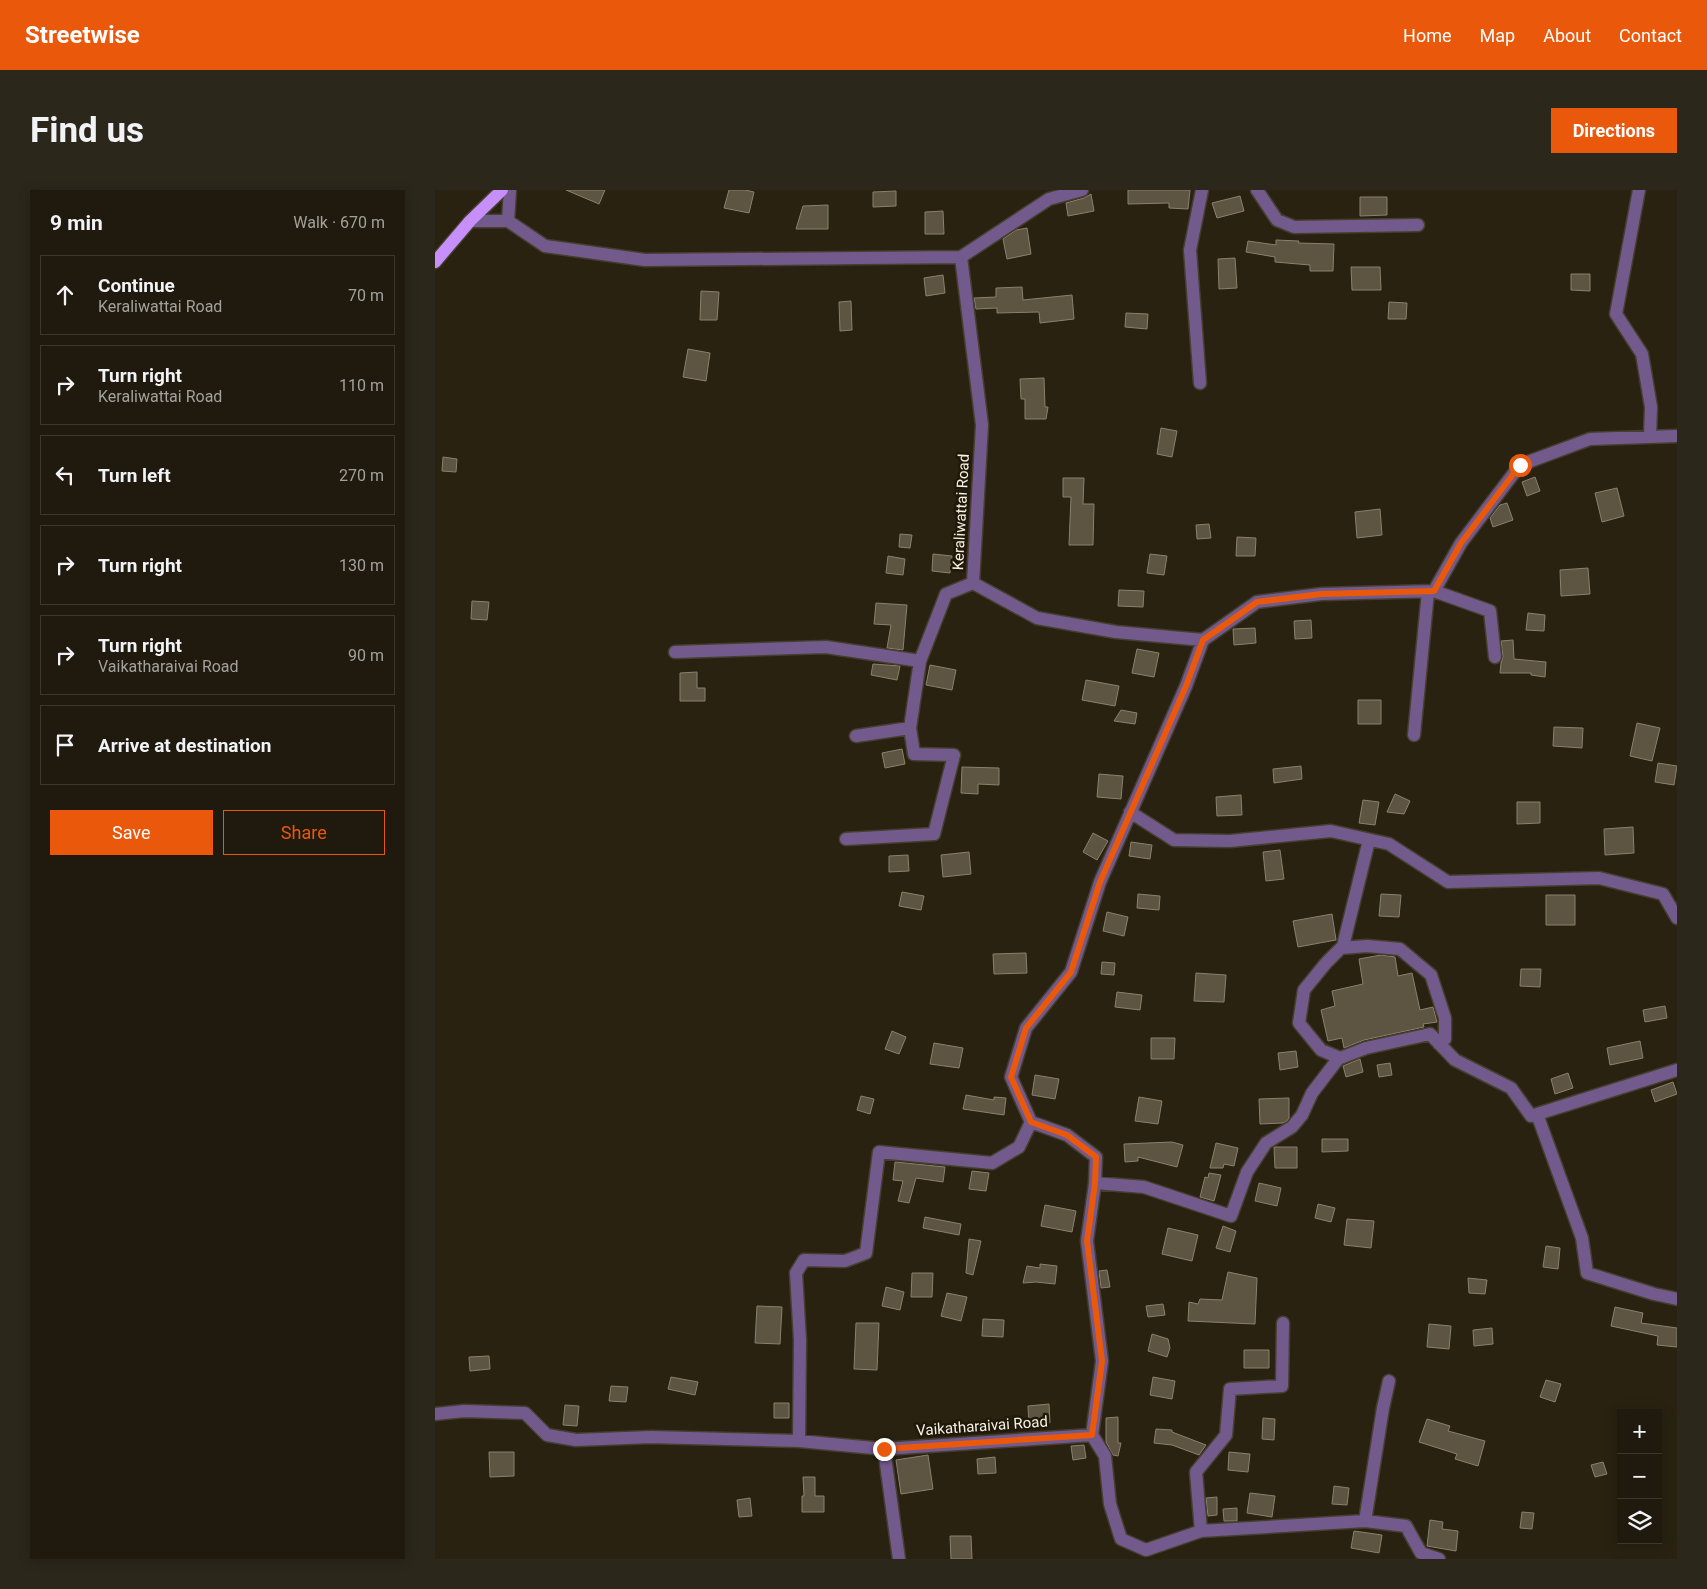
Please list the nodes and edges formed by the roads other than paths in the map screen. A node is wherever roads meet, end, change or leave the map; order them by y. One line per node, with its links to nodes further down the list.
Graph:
1 (502, 190): 7 (main road)
2 (510, 190): 8 (street)
3 (1082, 190): 10 (street)
4 (1202, 190): 12 (street)
5 (1257, 190): 9 (street)
6 (1639, 190): 13 (street)
7 (470, 221): 8 (street); 11 (main road)
8 (508, 222): 10 (street)
9 (1418, 225)
10 (961, 257): 15 (street, Keraliwattai Road)
11 (435, 262)
12 (1200, 383)
13 (1650, 436): 14 (street); 16 (street)
14 (1677, 436)
15 (973, 583): 17 (street, Keraliwattai Road); 20 (street)
16 (1431, 592): 17 (street); 19 (street); 22 (street)
17 (1203, 640): 24 (street)
18 (675, 652): 20 (street)
19 (1495, 658)
20 (920, 661): 21 (street)
21 (910, 728): 23 (street); 25 (street)
22 (1414, 735)
23 (856, 736)
24 (1130, 812): 26 (street); 33 (street)
25 (846, 839)
26 (1369, 840): 27 (street); 28 (street)
27 (1677, 918)
28 (1341, 948): 29 (street); 30 (street)
29 (1439, 1044): 30 (street); 32 (street)
30 (1340, 1058): 34 (street)
31 (1677, 1070): 32 (street)
32 (1537, 1114): 35 (street)
33 (1031, 1122): 34 (street); 40 (street)
34 (1095, 1183): 39 (street)
35 (1677, 1299)
36 (1283, 1323): 43 (street)
37 (1389, 1381): 42 (street)
38 (435, 1414): 40 (street, Vaikatharaivai Road)
39 (1092, 1435): 41 (street, Vaikatharaivai Road); 44 (street)
40 (799, 1441): 41 (street, Vaikatharaivai Road)
41 (884, 1449): 45 (street)
42 (1365, 1520): 43 (street); 46 (street)
43 (1201, 1531): 44 (street)
44 (1146, 1554)
45 (899, 1559)
46 (1439, 1559)

